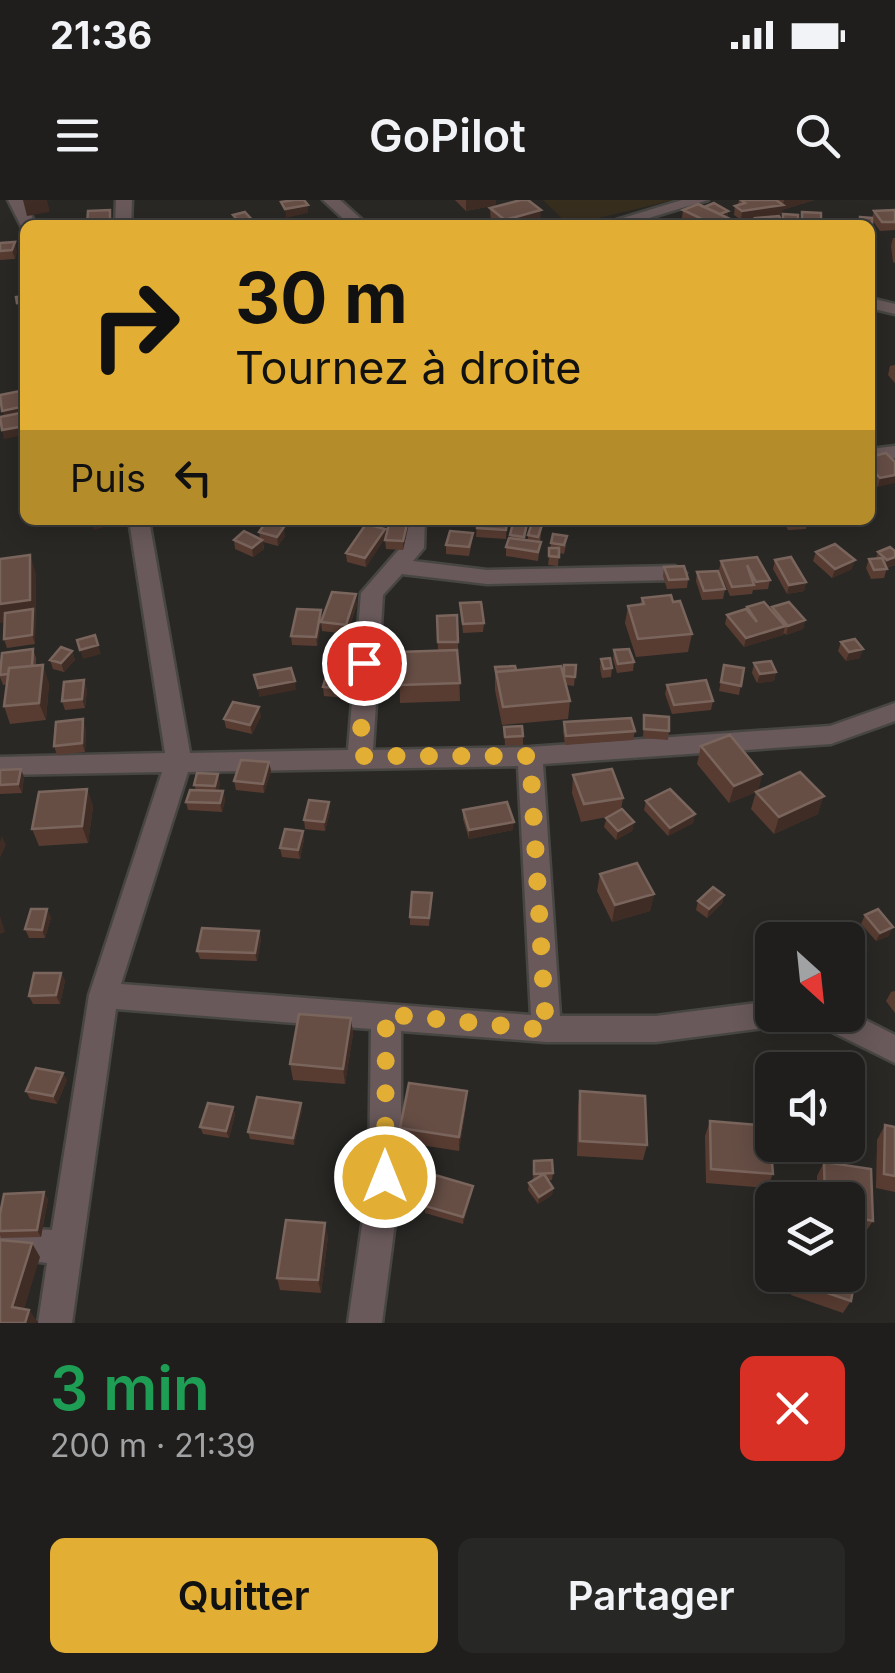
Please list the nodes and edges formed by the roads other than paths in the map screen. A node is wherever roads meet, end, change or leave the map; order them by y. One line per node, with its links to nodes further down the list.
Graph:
1 (331, 200): 3 (street)
2 (700, 200): 4 (street)
3 (354, 220)
4 (626, 220)
5 (140, 525): 12 (street)
6 (415, 525): 7 (street)
7 (394, 566): 8 (street); 10 (street)
8 (675, 573)
9 (895, 712): 11 (street)
10 (360, 756): 11 (street); 12 (street)
11 (530, 756): 17 (street)
12 (178, 760): 13 (street); 14 (street)
13 (0, 766)
14 (103, 995): 15 (street); 21 (street)
15 (386, 1014): 17 (street); 23 (street)
16 (755, 1016): 17 (street)
17 (546, 1030)
18 (860, 1032): 19 (street)
19 (895, 1050)
20 (0, 1245): 21 (street)
21 (63, 1248): 22 (street)
22 (55, 1323)
23 (365, 1323)

